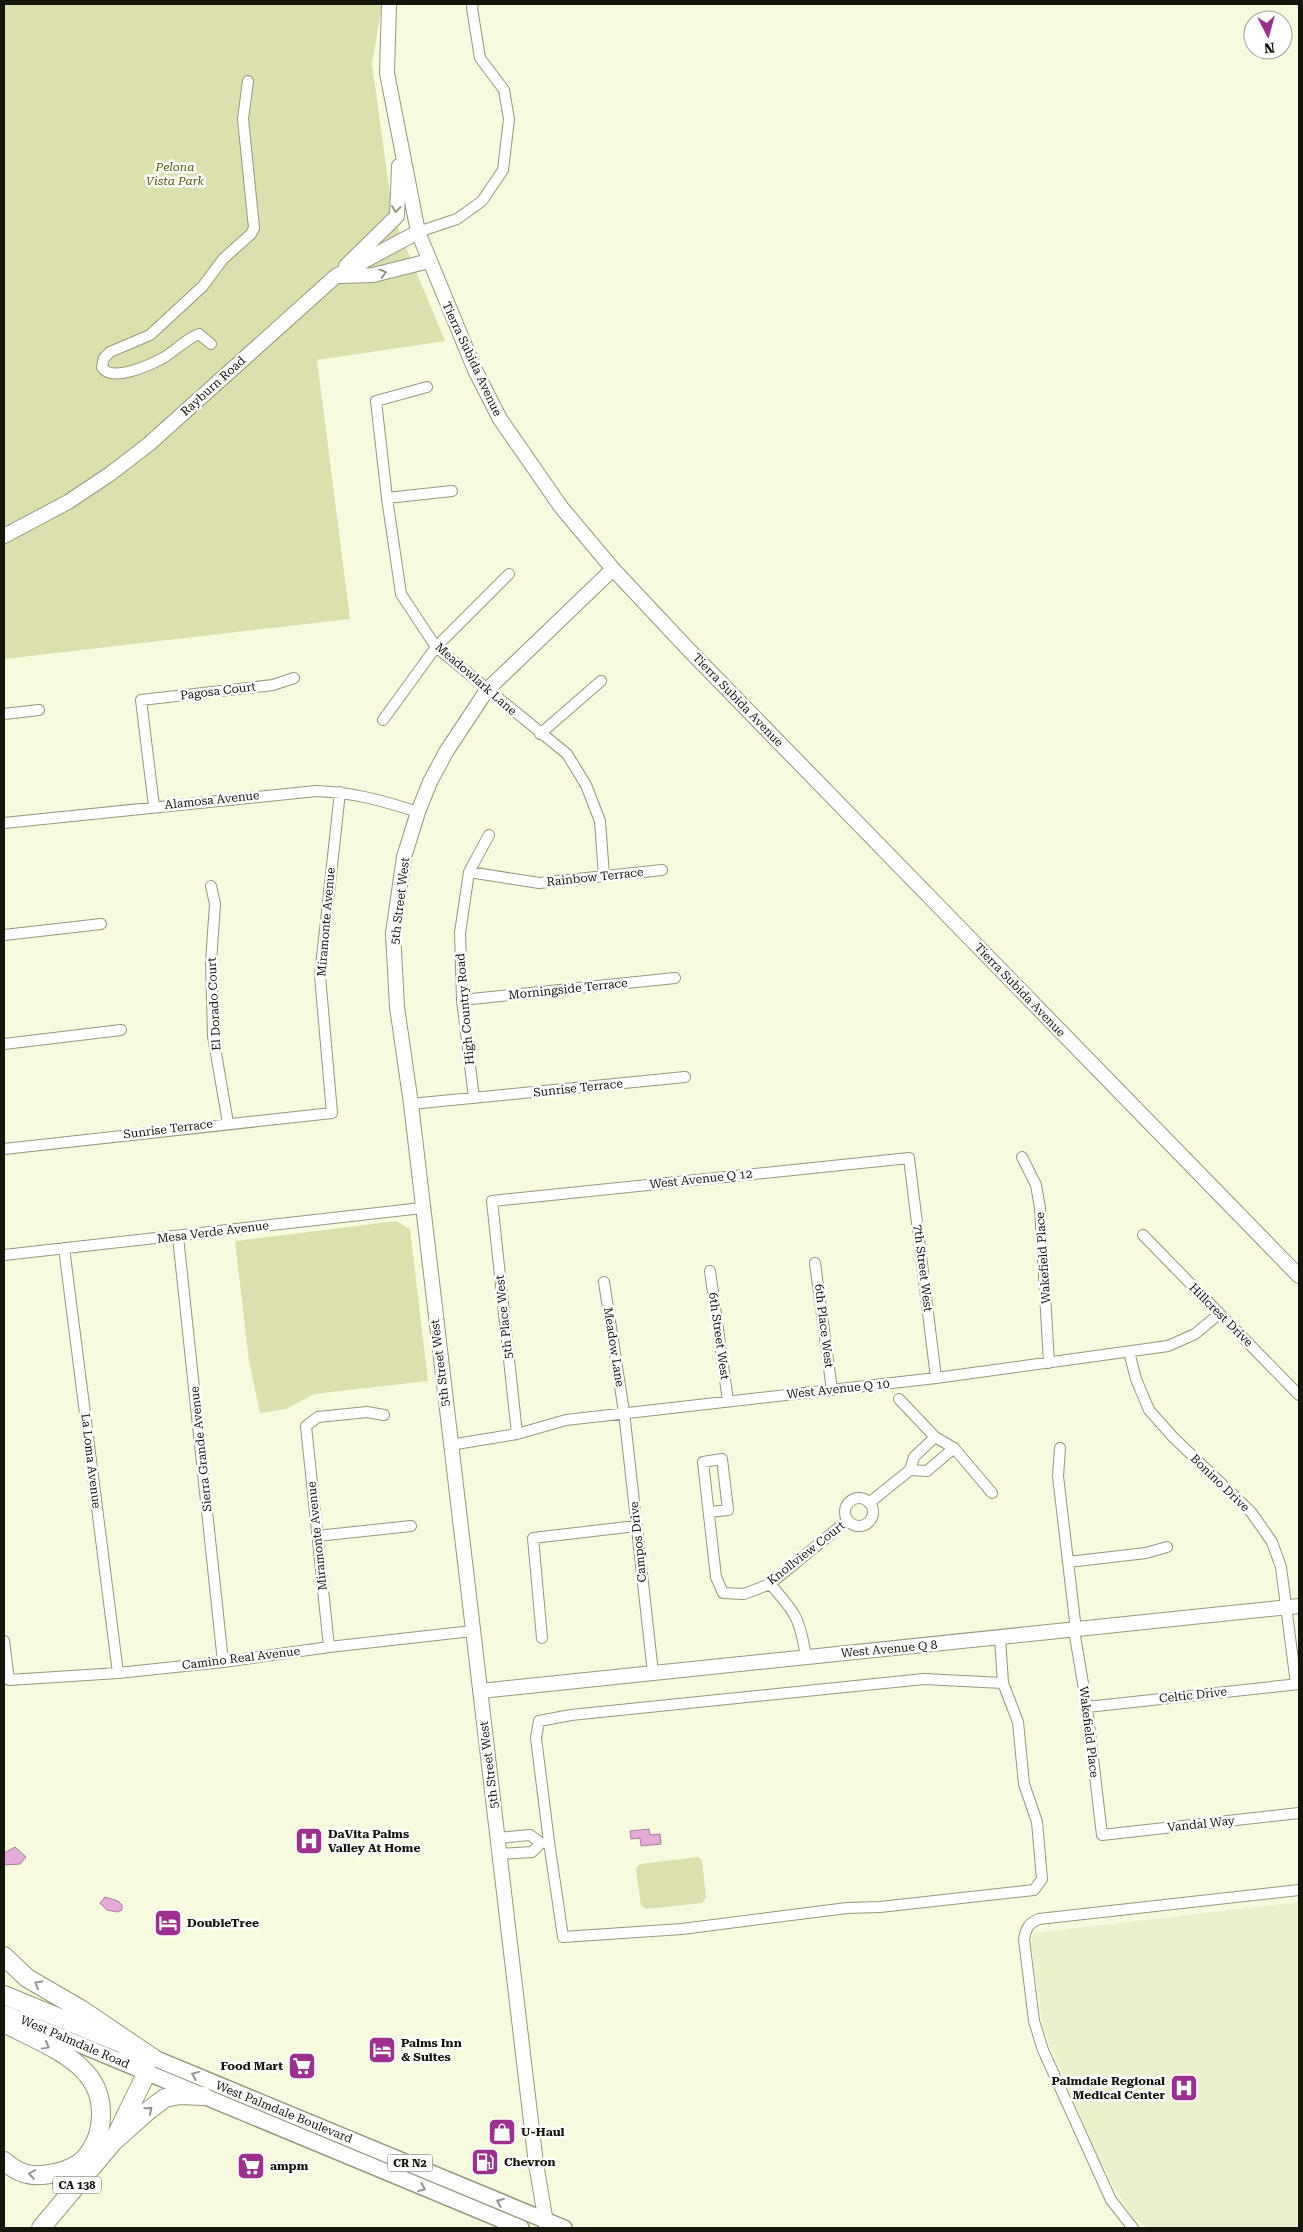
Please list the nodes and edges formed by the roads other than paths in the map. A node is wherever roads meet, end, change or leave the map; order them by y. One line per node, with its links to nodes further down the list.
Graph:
1 (388, 4): 4 (street, Tierra Subida Avenue)
2 (473, 4): 5 (street)
3 (248, 81): 8 (street)
4 (400, 143): 5 (street, Tierra Subida Avenue); 7 (street, one-way to 7)
5 (418, 232): 6 (street, Tierra Subida Avenue); 7 (street, Rayburn Road)
6 (429, 262): 7 (street, one-way to 6); 13 (street, Tierra Subida Avenue)
7 (336, 276): 12 (street, Rayburn Road)
8 (211, 344)
9 (427, 387): 11 (street, Meadowlark Lane)
10 (452, 491): 11 (street)
11 (387, 498): 15 (street, Meadowlark Lane)
12 (4, 536)
13 (613, 569): 18 (street, 5th Street West); 54 (street, Tierra Subida Avenue)
14 (509, 574): 15 (street)
15 (436, 647): 18 (street, Meadowlark Lane); 21 (street)
16 (294, 678): 24 (street, Pagosa Court)
17 (601, 681): 22 (street)
18 (486, 690): 22 (street, Meadowlark Lane); 25 (street, 5th Street West)
19 (39, 710): 20 (street)
20 (4, 714)
21 (383, 720)
22 (540, 734): 30 (street, Meadowlark Lane)
23 (340, 792): 24 (street, Alamosa Avenue); 25 (street, Alamosa Avenue); 41 (street, Miramonte Avenue)
24 (154, 806): 26 (street, Alamosa Avenue)
25 (418, 812): 40 (street, 5th Street West)
26 (4, 823)
27 (489, 834): 29 (street, High Country Road)
28 (662, 870): 30 (street, Rainbow Terrace)
29 (469, 872): 30 (street, Rainbow Terrace); 35 (street, High Country Road)
30 (604, 876)
31 (210, 886): 42 (street, El Dorado Court)
32 (101, 924): 33 (street)
33 (4, 936)
34 (675, 978): 35 (street, Morningside Terrace)
35 (462, 1000): 39 (street, High Country Road)
36 (121, 1030): 37 (street)
37 (4, 1044)
38 (685, 1077): 39 (street, Sunrise Terrace)
39 (474, 1098): 40 (street, Sunrise Terrace)
40 (411, 1104): 47 (street, 5th Street West)
41 (332, 1113): 42 (street, Sunrise Terrace)
42 (228, 1122): 43 (street, Sunrise Terrace)
43 (4, 1149)
44 (1022, 1157): 58 (street, Wakefield Place)
45 (909, 1158): 46 (street, West Avenue Q 12); 59 (street, 7th Street West)
46 (492, 1201): 66 (street, 5th Place West)
47 (422, 1208): 48 (street, Mesa Verde Avenue); 68 (street, 5th Street West)
48 (178, 1236): 50 (street, Mesa Verde Avenue); 90 (street, Sierra Grande Avenue)
49 (1143, 1236): 56 (street, Hillcrest Drive)
50 (64, 1248): 51 (street, Mesa Verde Avenue); 91 (street, La Loma Avenue)
51 (4, 1255)
52 (815, 1263): 60 (street, 6th Place West)
53 (710, 1271): 63 (street, 6th Street West)
54 (1299, 1276)
55 (604, 1282): 64 (street, Meadow Lane)
56 (1219, 1314): 57 (street, West Avenue Q 10); 61 (street, Hillcrest Drive)
57 (1129, 1352): 58 (street, West Avenue Q 10); 82 (street, Bonino Drive)
58 (1049, 1363): 59 (street, West Avenue Q 10)
59 (936, 1378): 60 (street, West Avenue Q 10)
60 (832, 1390): 63 (street, West Avenue Q 10)
61 (1299, 1395)
62 (899, 1398): 67 (street)
63 (728, 1401): 64 (street, West Avenue Q 10)
64 (624, 1412): 66 (street, West Avenue Q 10); 77 (street, Campos Drive)
65 (384, 1415): 78 (street, Miramonte Avenue)
66 (517, 1434): 68 (street, West Avenue Q 10)
67 (935, 1438): 69 (street); 71 (street)
68 (450, 1444): 84 (street, 5th Street West)
69 (954, 1448): 71 (street); 72 (street)
70 (1060, 1448): 80 (street, Wakefield Place)
71 (910, 1470): 73 (street)
72 (992, 1493)
73 (869, 1503): 75 (street); 75 (street)
74 (709, 1512): 74 (street); 81 (street, Knollview Court)
75 (848, 1520): 81 (street, Knollview Court)
76 (411, 1526): 78 (street)
77 (636, 1526): 85 (street); 92 (street, Campos Drive)
78 (317, 1536): 88 (street, Miramonte Avenue)
79 (1167, 1546): 80 (street)
80 (1068, 1562): 83 (street, Wakefield Place)
81 (770, 1584): 89 (street)
82 (1292, 1607): 83 (street, West Avenue Q 8); 94 (street, Bonino Drive)
83 (1075, 1630): 86 (street, West Avenue Q 8); 96 (street, Wakefield Place)
84 (472, 1632): 88 (street, Camino Real Avenue); 95 (street, 5th Street West)
85 (542, 1638)
86 (1000, 1638): 89 (street, West Avenue Q 8); 93 (street)
87 (4, 1641): 91 (street, Camino Real Avenue)
88 (329, 1646): 90 (street, Camino Real Avenue)
89 (806, 1657): 92 (street, West Avenue Q 8)
90 (223, 1662): 91 (street, Camino Real Avenue)
91 (118, 1673)
92 (652, 1673): 95 (street, West Avenue Q 8)
93 (1002, 1683): 100 (street); 100 (street)
94 (1298, 1684): 96 (street, Celtic Drive)
95 (480, 1691): 99 (street, 5th Street West)
96 (1086, 1707): 98 (street, Wakefield Place)
97 (1299, 1813): 98 (street, Vandal Way)
98 (1102, 1835)
99 (498, 1838): 100 (street); 101 (street, 5th Street West)
100 (545, 1843): 101 (street)
101 (500, 1854): 117 (street, 5th Street West)
102 (1299, 1890): 121 (street)
103 (4, 1956): 107 (highway, one-way to 103)
104 (4, 1995): 107 (highway)
105 (4, 2012): 107 (main road, West Palmdale Road / CR N2)
106 (4, 2023): 116 (highway, one-way to 116)
107 (150, 2065): 108 (main road, West Palmdale Boulevard / CR N2, one-way to 107); 109 (main road, West Palmdale Boulevard / CR N2); 113 (highway, CA 138)
108 (237, 2093): 110 (main road); 112 (main road, West Palmdale Boulevard / CR N2)
109 (203, 2096): 110 (main road, West Palmdale Boulevard / CR N2); 113 (highway, one-way to 109)
110 (232, 2108): 111 (main road, West Palmdale Boulevard / CR N2)
111 (275, 2126): 112 (main road); 114 (main road, West Palmdale Boulevard / CR N2)
112 (334, 2132): 115 (main road, West Palmdale Boulevard / CR N2)
113 (112, 2142): 118 (highway, CA 138)
114 (332, 2150): 115 (main road); 119 (main road, West Palmdale Boulevard / CR N2, one-way to 119)
115 (403, 2160): 117 (main road, West Palmdale Boulevard / CR N2, one-way to 115)
116 (4, 2161)
117 (546, 2224): 120 (main road, West Palmdale Boulevard / CR N2)
118 (41, 2228)
119 (521, 2228)
120 (564, 2228)
121 (1133, 2228)

